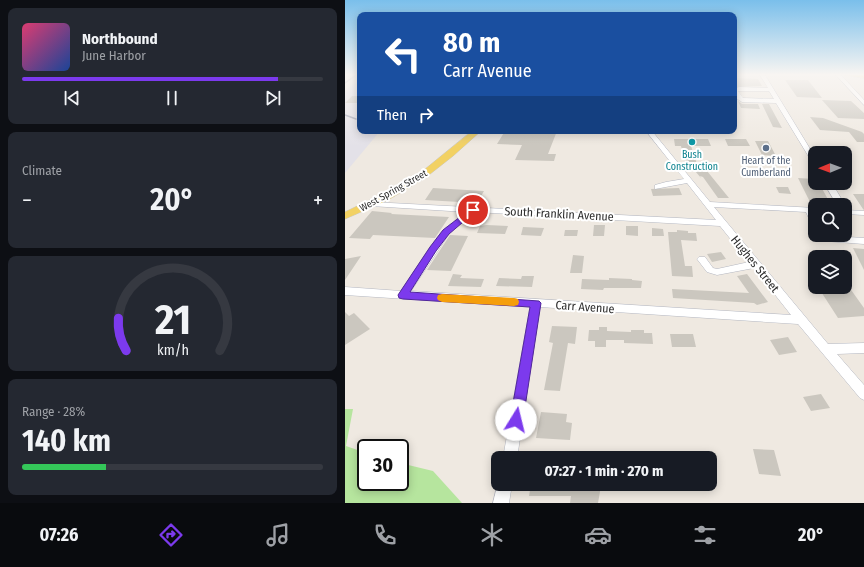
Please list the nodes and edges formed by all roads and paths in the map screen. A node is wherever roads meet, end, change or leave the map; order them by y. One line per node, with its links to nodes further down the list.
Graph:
1 (740, 98): 2 (street)
2 (778, 101): 5 (street)
3 (473, 134): 8 (main road, West Spring Street)
4 (651, 134): 6 (street, Hughes Street)
5 (808, 150)
6 (689, 181): 7 (street); 9 (street, Hughes Street)
7 (658, 187)
8 (371, 204): 10 (street, South Franklin Avenue); 14 (main road, West Spring Street)
9 (707, 204): 11 (street); 15 (street, Hughes Street)
10 (473, 210): 15 (street, South Franklin Avenue); 21 (street)
11 (808, 210)
12 (852, 212): 13 (street)
13 (864, 213)
14 (345, 216)
15 (722, 223): 19 (street, Hughes Street)
16 (852, 240): 17 (street)
17 (864, 241)
18 (702, 259): 19 (street)
19 (756, 264): 23 (street, Hughes Street)
20 (345, 291): 21 (street, Carr Avenue)
21 (403, 295): 22 (street, Carr Avenue)
22 (536, 303): 23 (street, Carr Avenue); 27 (street)
23 (801, 320): 25 (street, Hughes Street)
24 (864, 348): 25 (street)
25 (826, 349): 26 (street, Hughes Street)
26 (864, 394)
27 (511, 451)
28 (504, 491): 29 (street)
29 (501, 503)

